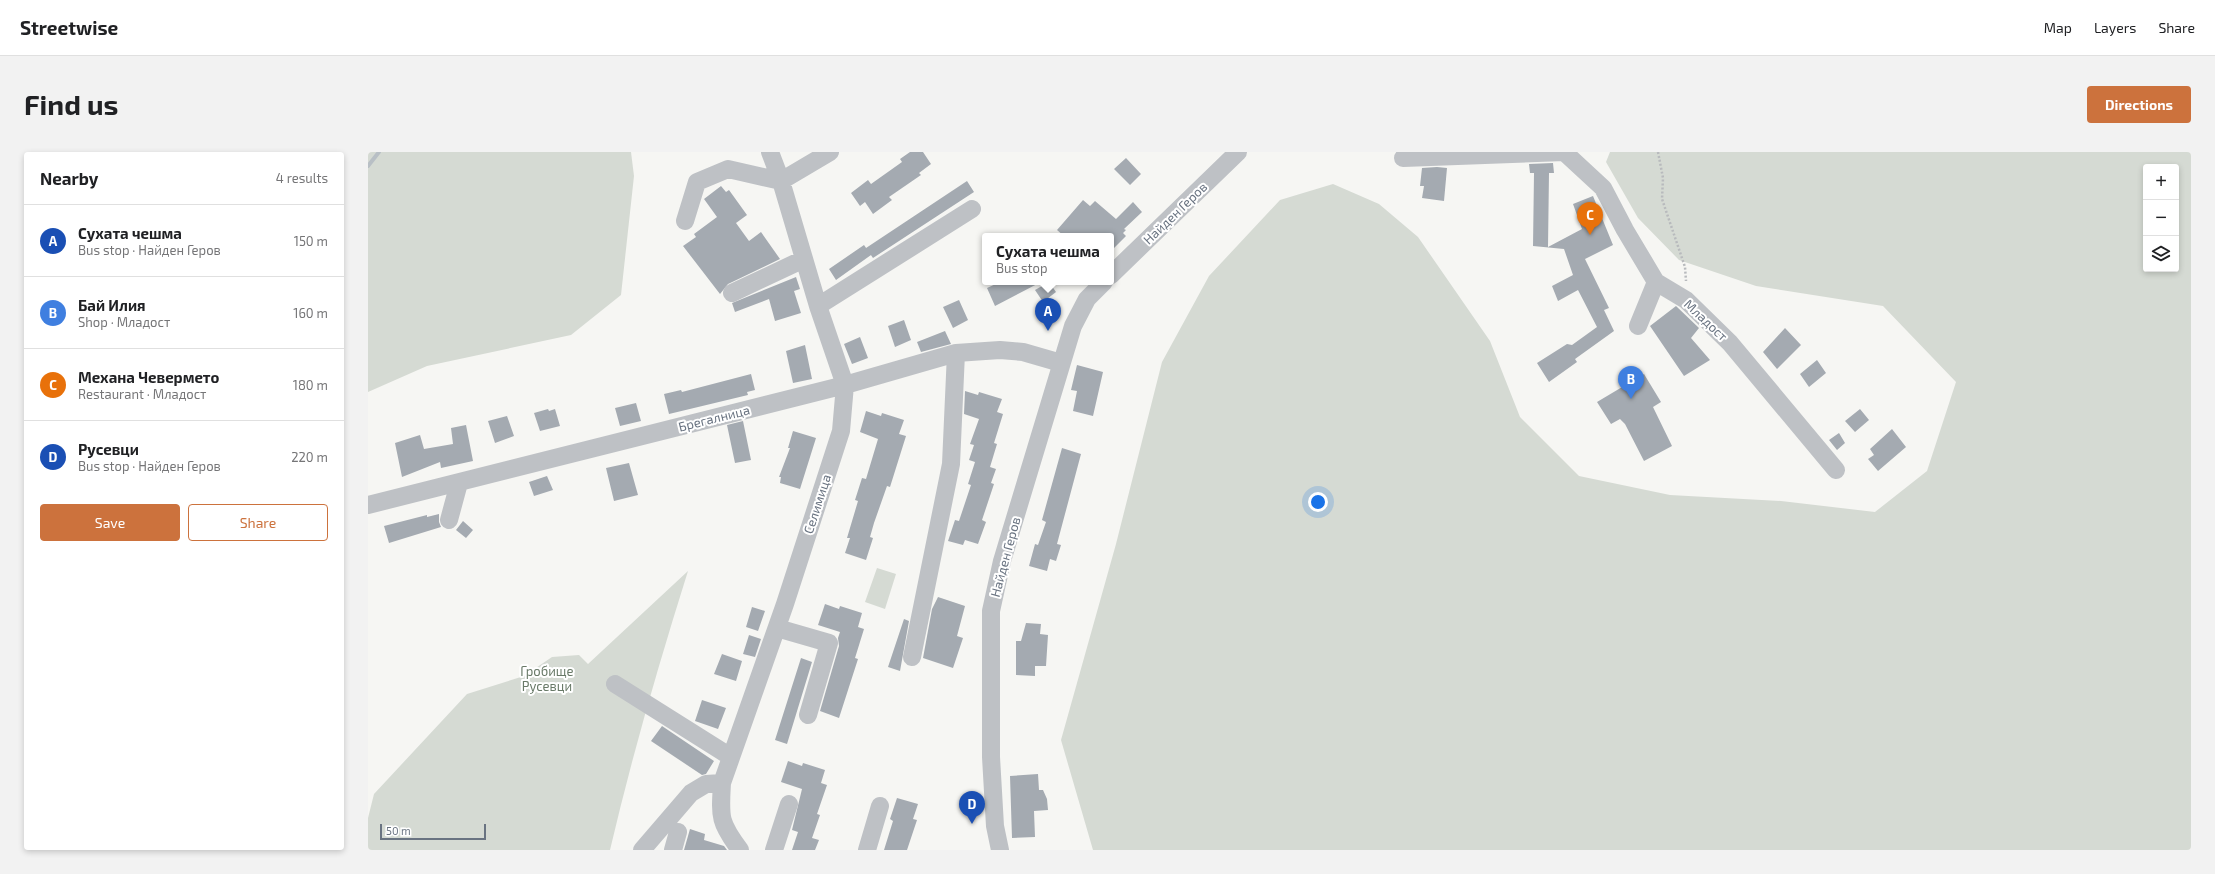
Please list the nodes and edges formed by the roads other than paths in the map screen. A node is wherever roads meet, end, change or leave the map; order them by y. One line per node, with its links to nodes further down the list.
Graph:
1 (770, 152): 6 (street, Селимица)
2 (830, 152): 6 (street)
3 (1238, 152): 10 (street, Найден Геров)
4 (1564, 152): 5 (street); 11 (street, Младост)
5 (1403, 158)
6 (781, 181): 8 (street); 9 (street, Селимица)
7 (972, 209): 14 (street)
8 (685, 221)
9 (804, 259): 13 (street); 14 (street, Селимица)
10 (1114, 272)
11 (1656, 282): 15 (street); 19 (street, Младост)
12 (1101, 285): 17 (street, Найден Геров)
13 (732, 293)
14 (818, 306): 18 (street, Селимица)
15 (1638, 326)
16 (956, 354): 17 (street, Брегалница); 18 (street, Брегалница); 24 (street)
17 (1061, 363): 37 (street, Найден Геров)
18 (845, 385): 20 (street, Брегалница); 23 (street, Селимица)
19 (1836, 470)
20 (459, 483): 21 (street, Брегалница); 22 (street)
21 (368, 505)
22 (449, 520)
23 (777, 628): 26 (street); 27 (street, Селимица)
24 (912, 658)
25 (615, 684): 27 (street)
26 (808, 715)
27 (731, 757): 28 (street, Селимица)
28 (722, 783): 32 (street); 34 (street, Селимица)
29 (789, 804): 35 (street)
30 (880, 806): 36 (street)
31 (678, 832): 33 (street)
32 (642, 850)
33 (673, 850)
34 (740, 850)
35 (774, 850)
36 (867, 850)
37 (1000, 850)

